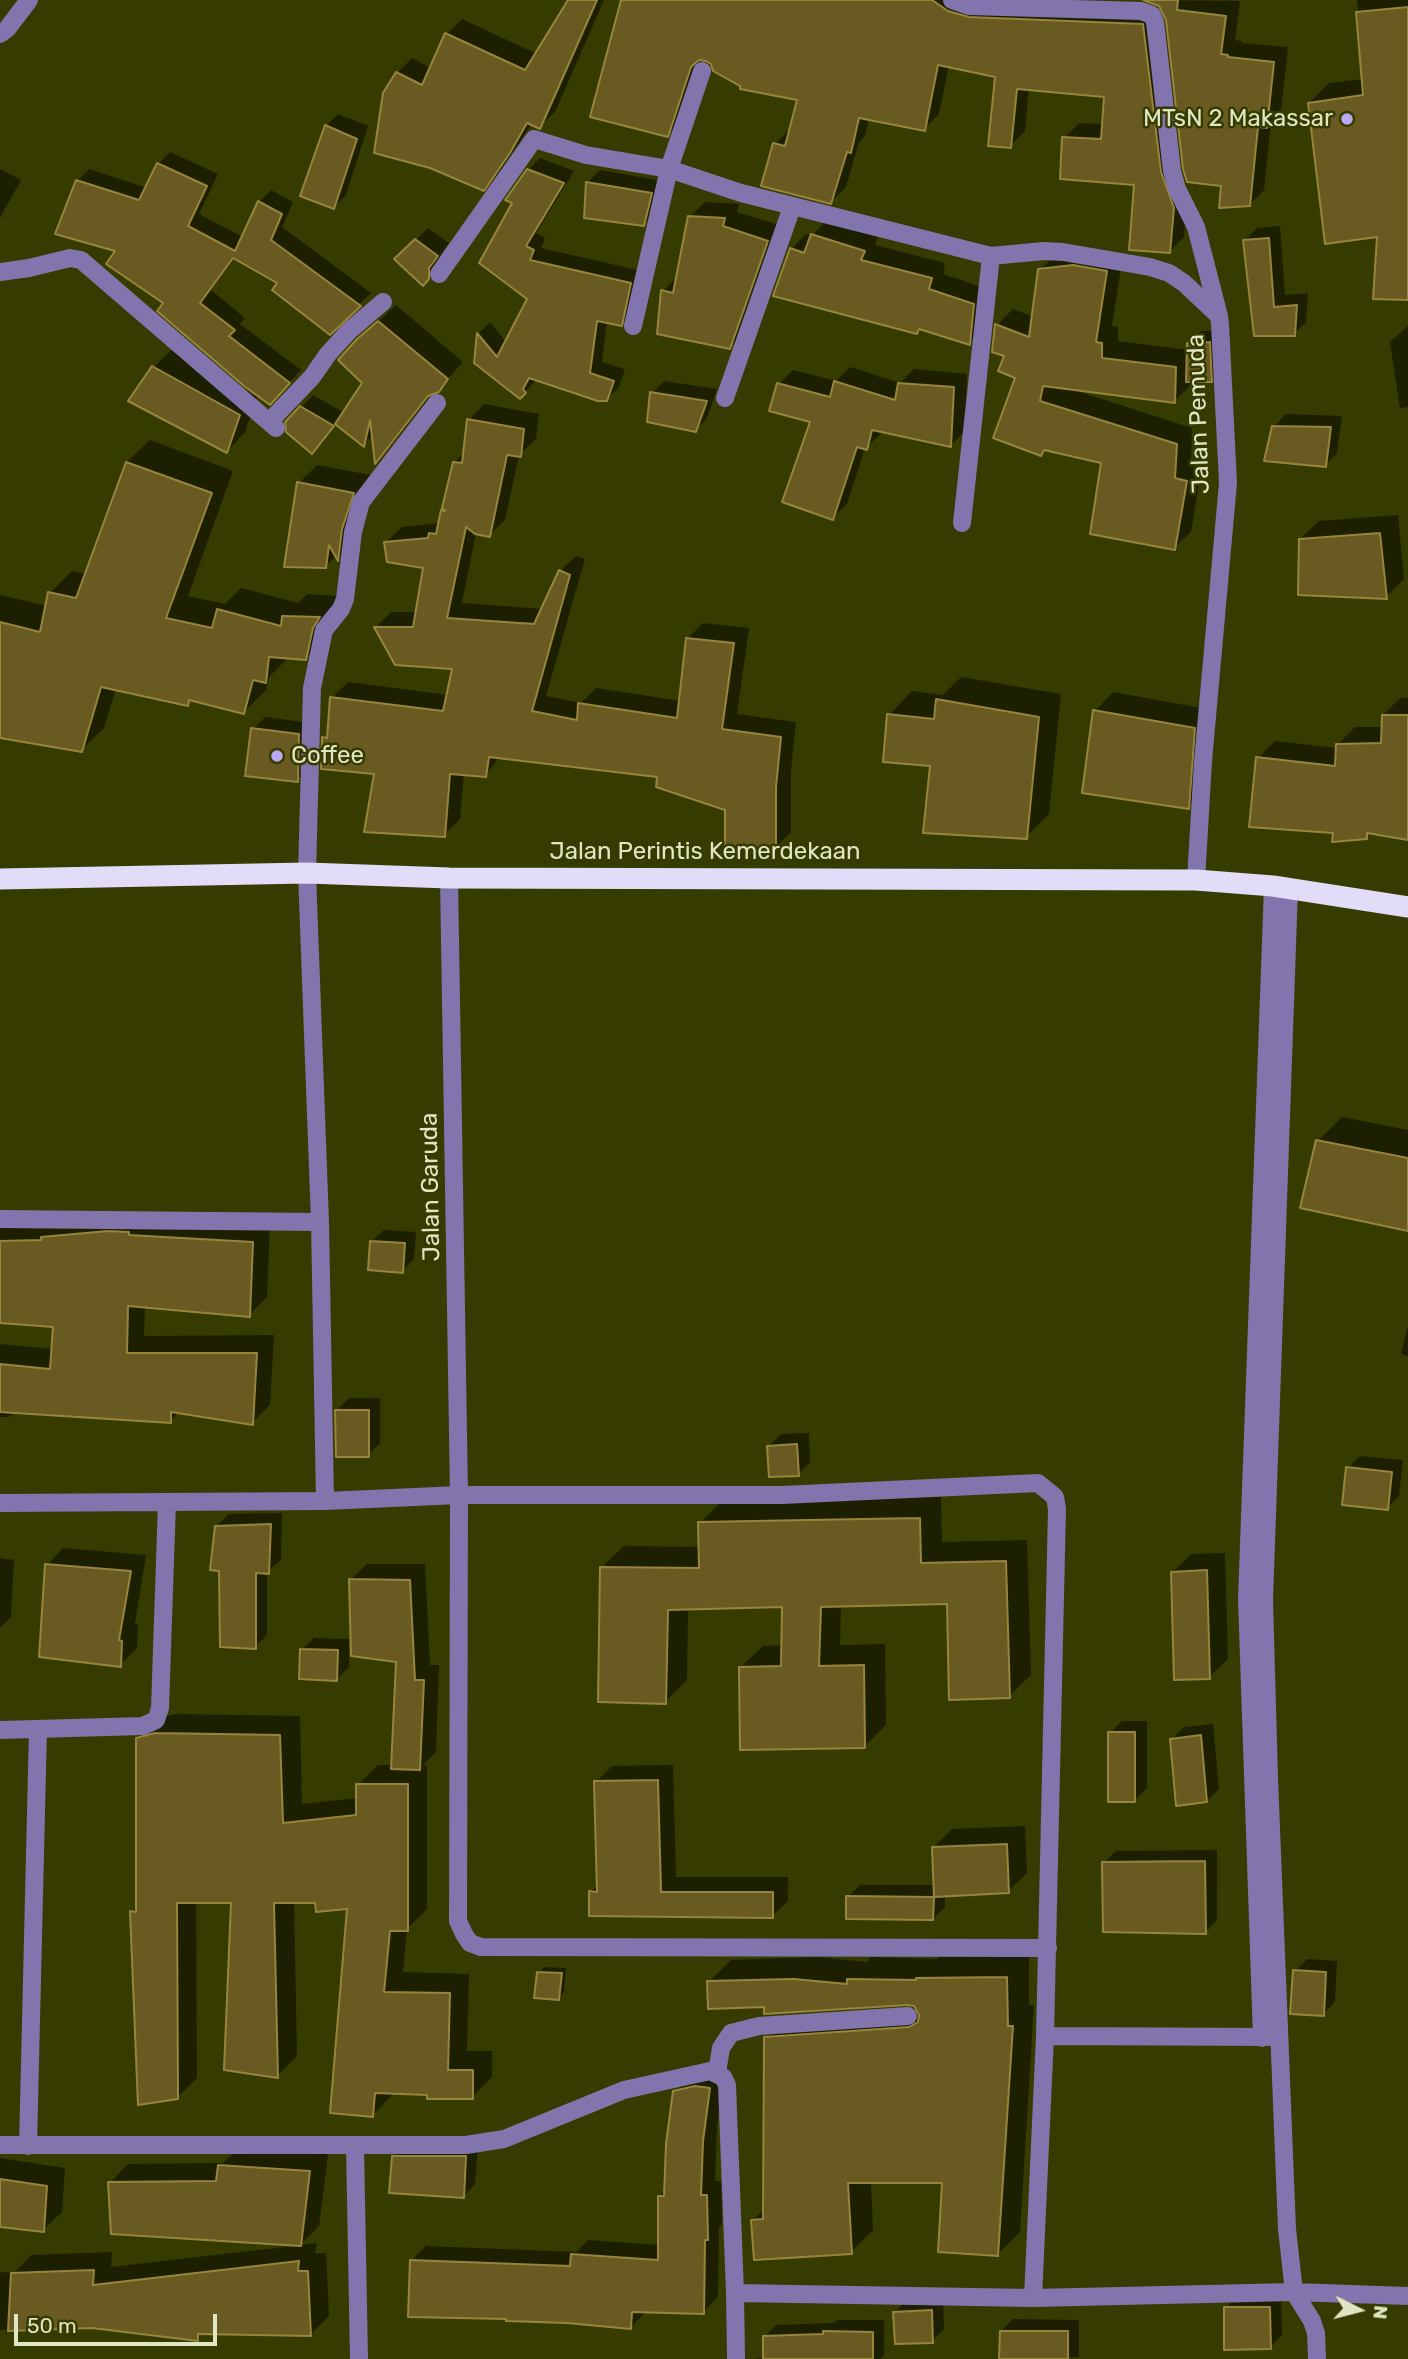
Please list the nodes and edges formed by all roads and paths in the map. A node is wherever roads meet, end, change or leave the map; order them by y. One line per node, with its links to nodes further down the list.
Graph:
1 (29, 0): 3 (street)
2 (952, 0): 11 (street)
3 (0, 34)
4 (702, 71): 5 (street)
5 (669, 169): 6 (street, Jalan Pemuda); 9 (street, Jalan Pemuda); 12 (street)
6 (792, 207): 7 (street, Jalan Pemuda); 13 (street)
7 (991, 256): 11 (street, Jalan Pemuda); 15 (street)
8 (0, 272): 10 (street)
9 (439, 274)
10 (383, 302)
11 (1219, 316): 19 (street, Jalan Pemuda)
12 (633, 326)
13 (725, 398)
14 (437, 402): 16 (street)
15 (962, 523)
16 (307, 873): 17 (highway, Jalan Perintis Kemerdekaan); 18 (highway, Jalan Perintis Kemerdekaan); 23 (street)
17 (449, 878): 19 (highway, Jalan Perintis Kemerdekaan); 24 (street, Jalan Garuda)
18 (0, 879)
19 (1196, 880): 20 (highway, Jalan Perintis Kemerdekaan)
20 (1281, 888): 21 (highway, Jalan Perintis Kemerdekaan); 33 (street)
21 (1408, 907)
22 (0, 1219): 23 (street)
23 (320, 1222): 25 (street)
24 (459, 1495): 25 (street); 30 (street, Jalan Garuda); 30 (street)
25 (325, 1501): 26 (street)
26 (167, 1502): 27 (street); 28 (street)
27 (0, 1503)
28 (38, 1729): 29 (street); 36 (street)
29 (0, 1730)
30 (1048, 1948): 32 (street)
31 (908, 2016): 34 (street)
32 (1045, 2036): 33 (street); 41 (street)
33 (1271, 2037): 38 (street)
34 (717, 2073): 37 (street); 39 (street)
35 (0, 2145): 36 (street)
36 (28, 2146): 37 (street)
37 (355, 2146): 42 (street)
38 (1294, 2292): 40 (street); 41 (street); 44 (street)
39 (735, 2293): 41 (street); 43 (street)
40 (1408, 2296)
41 (1033, 2298)
42 (359, 2359)
43 (736, 2359)
44 (1317, 2359)

